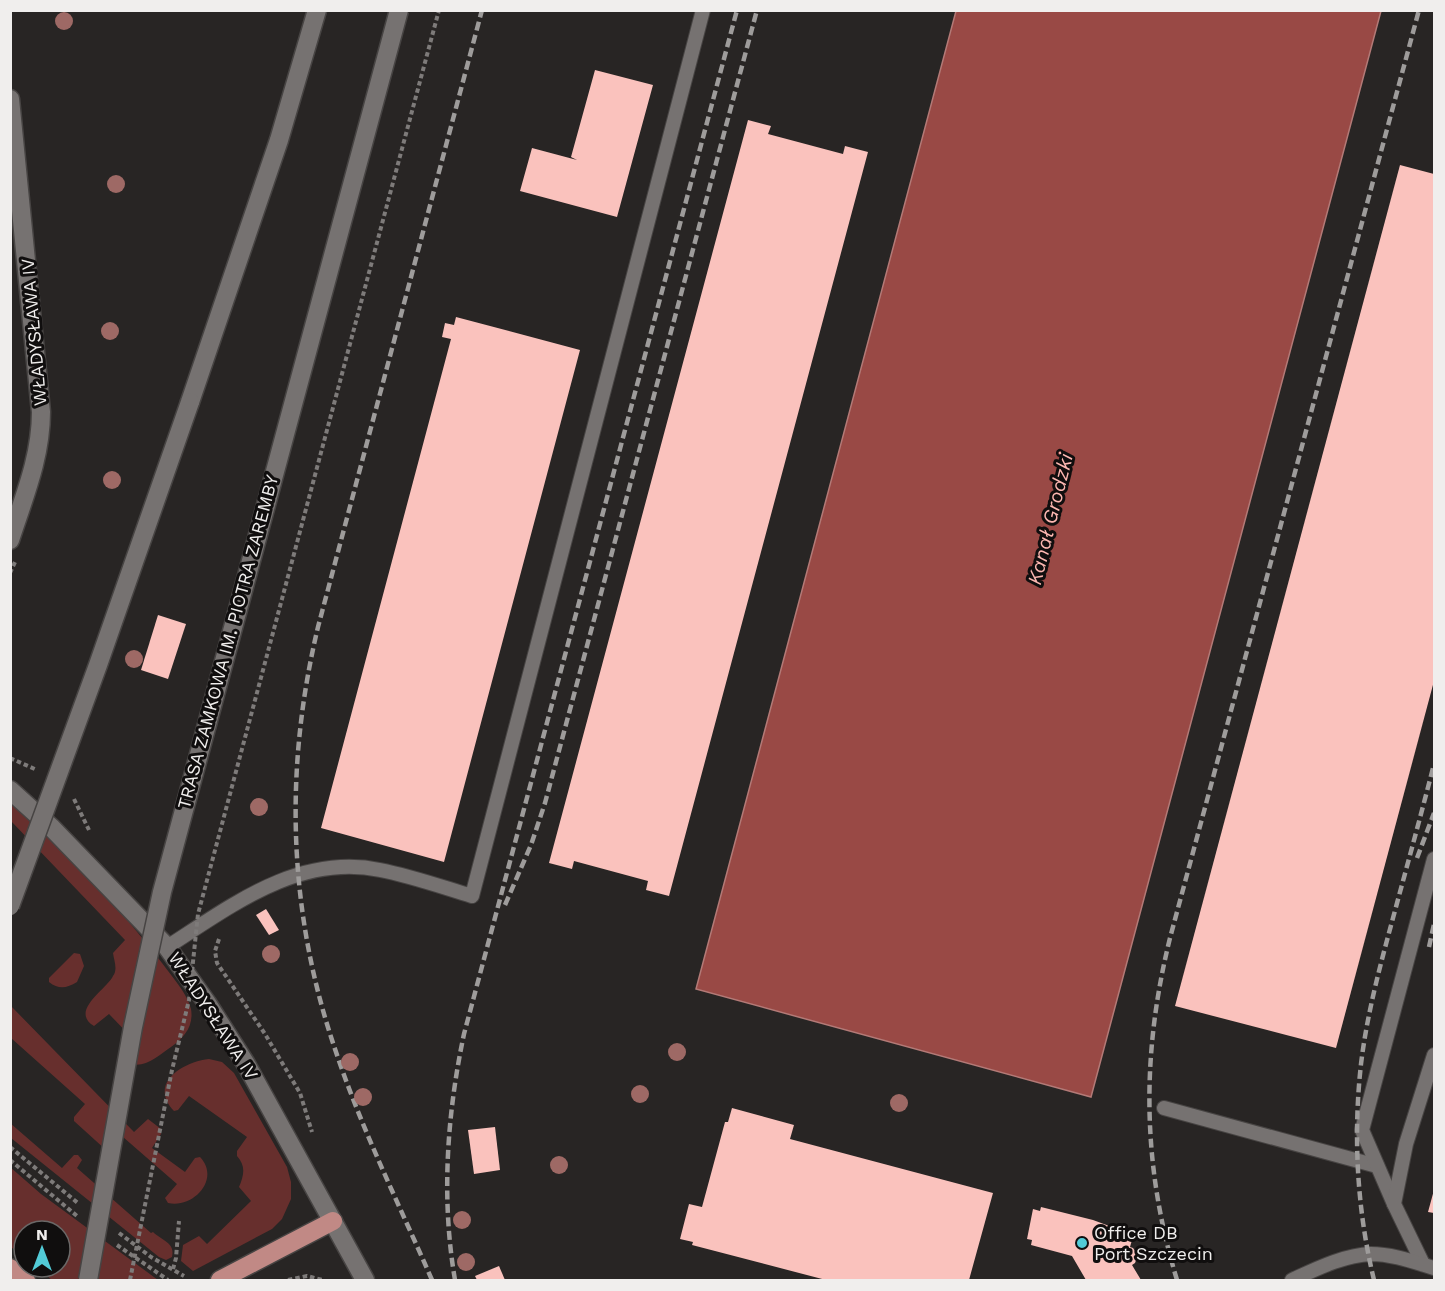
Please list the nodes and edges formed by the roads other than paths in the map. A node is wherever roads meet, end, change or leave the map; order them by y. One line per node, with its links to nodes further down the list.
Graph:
1 (317, 10): 11 (main road, bridge)
2 (399, 10): 21 (main road, TRASA ZAMKOWA IM. PIOTRA ZAREMBY, bridge)
3 (704, 10): 12 (lane)
4 (10, 99): 5 (main road, WŁADYSŁAWA IV)
5 (13, 141): 6 (main road, WŁADYSŁAWA IV)
6 (29, 481): 7 (main road); 8 (main road)
7 (10, 512)
8 (10, 540)
9 (10, 790): 12 (main road, WŁADYSŁAWA IV)
10 (1434, 859): 15 (lane)
11 (10, 906)
12 (167, 947): 17 (main road, WŁADYSŁAWA IV)
13 (1434, 1055): 16 (lane)
14 (1164, 1108): 15 (lane)
15 (1377, 1166): 16 (lane)
16 (1394, 1204): 18 (lane)
17 (333, 1221): 22 (main road); 23 (main road, WŁADYSŁAWA IV)
18 (1429, 1266): 24 (lane)
19 (10, 1268): 20 (main road)
20 (26, 1281)
21 (88, 1281)
22 (220, 1281)
23 (365, 1281)
24 (1292, 1281)

